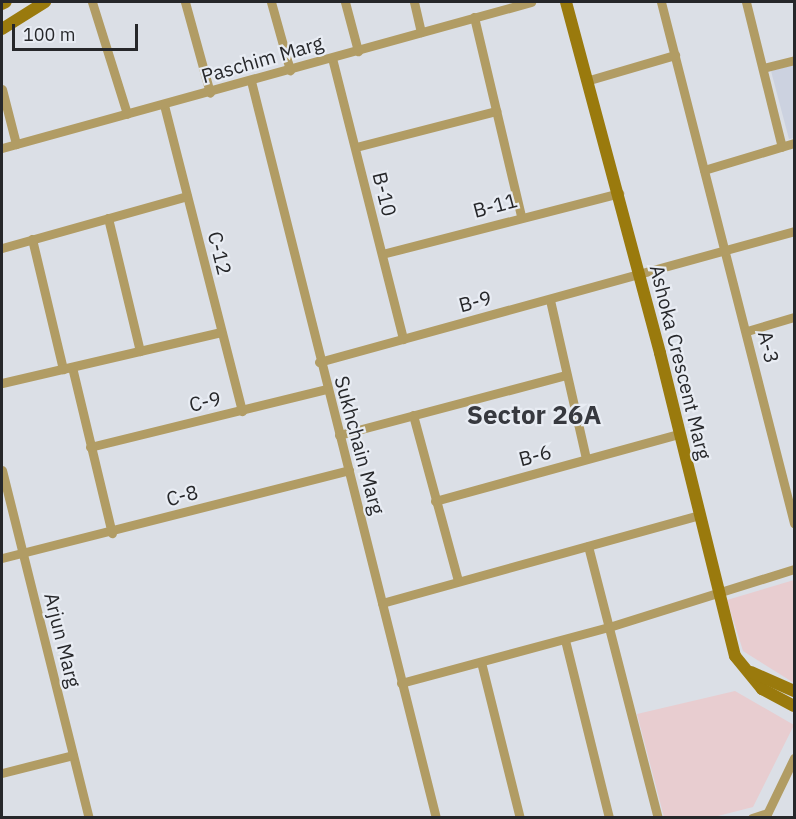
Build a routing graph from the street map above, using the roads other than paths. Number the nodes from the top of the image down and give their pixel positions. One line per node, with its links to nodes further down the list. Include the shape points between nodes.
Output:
1 (6, 2): 13 (street)
2 (45, 2): 16 (street)
3 (92, 2): 30 (street)
4 (185, 2): 27 (street)
5 (271, 2): 23 (street)
6 (345, 2): 18 (street)
7 (414, 2): 17 (street)
8 (484, 2): 14 (street)
9 (531, 2): 14 (street, Paschim Marg)
10 (566, 2): 25 (street, Ashoka Crescent Marg)
11 (661, 2): 19 (street, A-3)
12 (746, 2): 22 (street)
13 (2, 4)
14 (487, 13): 15 (street, Paschim Marg)
15 (474, 17): 17 (street, Paschim Marg); 29 (street)
16 (2, 28)
17 (422, 32): 18 (street, Paschim Marg)
18 (358, 51): 20 (street, Paschim Marg)
19 (675, 55): 25 (street); 36 (street, A-3)
20 (332, 58): 23 (street, Paschim Marg); 33 (street, B-10)
21 (795, 60): 22 (street)
22 (763, 68): 34 (street)
23 (290, 70): 24 (street, Paschim Marg)
24 (250, 81): 27 (street, Paschim Marg); 53 (street, Sukhchain Marg)
25 (586, 81): 37 (street, Ashoka Crescent Marg)
26 (2, 89): 32 (street)
27 (210, 93): 28 (street, Paschim Marg)
28 (164, 105): 30 (street, Paschim Marg); 38 (street, C-12)
29 (496, 111): 33 (street); 39 (street)
30 (127, 114): 32 (street, Paschim Marg)
31 (795, 143): 34 (street)
32 (16, 144): 35 (street, Paschim Marg)
33 (356, 147): 45 (street, B-10)
34 (782, 147): 36 (street)
35 (2, 148)
36 (704, 170): 44 (street, A-3)
37 (619, 193): 39 (street, B-11); 46 (street, Ashoka Crescent Marg)
38 (186, 196): 40 (street); 50 (street, C-12)
39 (521, 216): 45 (street, B-11)
40 (108, 218): 42 (street); 52 (street)
41 (795, 231): 44 (street, B-9)
42 (32, 239): 43 (street); 54 (street)
43 (2, 248)
44 (726, 249): 46 (street, B-9); 49 (street, A-3)
45 (382, 254): 51 (street, B-10)
46 (640, 275): 47 (street, B-9); 60 (street, Ashoka Crescent Marg)
47 (550, 300): 51 (street, B-9); 55 (street)
48 (795, 317): 49 (street)
49 (747, 331): 68 (street, A-3)
50 (221, 332): 52 (street); 58 (street, C-12)
51 (404, 339): 53 (street, B-9)
52 (140, 351): 54 (street)
53 (319, 362): 57 (street, Sukhchain Marg)
54 (68, 368): 56 (street); 62 (street)
55 (566, 375): 59 (street); 63 (street)
56 (2, 383)
57 (327, 389): 58 (street, C-9); 61 (street, Sukhchain Marg)
58 (242, 411): 62 (street, C-9)
59 (413, 415): 61 (street); 66 (street)
60 (679, 434): 63 (street, B-6); 67 (street, Ashoka Crescent Marg)
61 (339, 435): 65 (street, Sukhchain Marg)
62 (90, 447): 69 (street)
63 (586, 459): 66 (street, B-6)
64 (2, 470): 71 (street, Arjun Marg)
65 (349, 470): 69 (street, C-8); 76 (street, Sukhchain Marg)
66 (435, 501): 74 (street)
67 (699, 515): 70 (street); 75 (street, Ashoka Crescent Marg)
68 (795, 523)
69 (112, 533): 71 (street, C-8)
70 (588, 546): 74 (street); 77 (street)
71 (23, 553): 72 (street, C-8); 84 (street, Arjun Marg)
72 (2, 558)
73 (795, 569): 75 (street)
74 (458, 581): 76 (street)
75 (718, 593): 77 (street); 80 (street, Ashoka Crescent Marg, via 735,656)
76 (382, 603): 81 (street, Sukhchain Marg)
77 (609, 627): 78 (street); 92 (street)
78 (565, 639): 79 (street); 91 (street)
79 (481, 662): 81 (street); 90 (street)
80 (751, 672): 82 (street); 83 (street, Ashoka Crescent Marg, via 762,689)
81 (401, 683): 89 (street, Sukhchain Marg)
82 (795, 691)
83 (795, 706)
84 (73, 755): 86 (street); 88 (street, Arjun Marg)
85 (795, 758): 87 (street)
86 (2, 773)
87 (766, 815): 93 (street)
88 (89, 818)
89 (436, 818)
90 (520, 818)
91 (609, 818)
92 (658, 818)
93 (752, 818)

